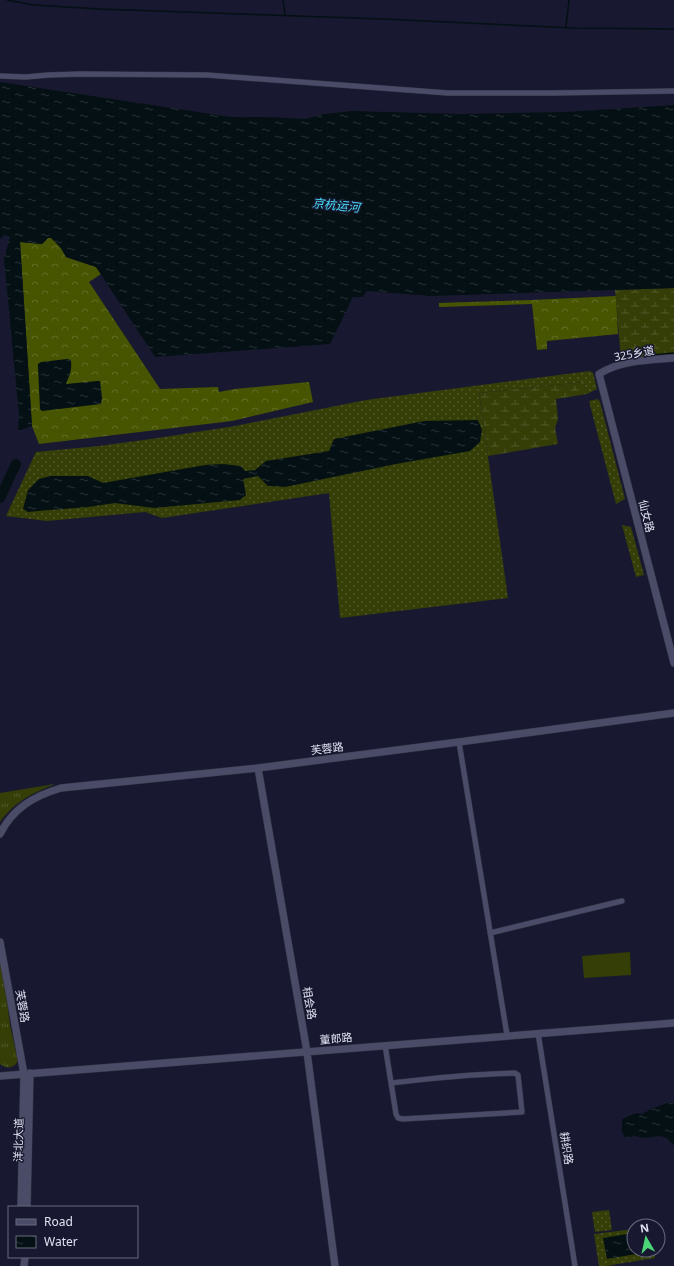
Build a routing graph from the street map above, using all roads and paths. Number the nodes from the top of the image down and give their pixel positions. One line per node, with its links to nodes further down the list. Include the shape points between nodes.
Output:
1 (0, 76): 2 (street, via 207,75 448,93)
2 (674, 92)
3 (674, 358): 4 (street, 325乡道, via 625,364 609,368)
4 (599, 374): 5 (street, 仙女路)
5 (674, 663)
6 (674, 713): 7 (street, 芙蓉路)
7 (459, 742): 8 (street, 芙蓉路); 11 (street)
8 (258, 768): 9 (street, 芙蓉路, via 61,788 36,797 20,808 5,824); 17 (street, 相会路)
9 (0, 834)
10 (622, 901): 11 (street)
11 (490, 933): 15 (street)
12 (0, 942): 18 (street, 芙蓉路)
13 (674, 1023): 14 (street, 董郎路)
14 (538, 1033): 15 (street, 董郎路); 24 (street, 耕织路)
15 (507, 1035): 16 (street, 董郎路)
16 (385, 1045): 17 (street, 董郎路); 20 (street)
17 (307, 1052): 18 (street, 董郎路); 23 (street, 相会路)
18 (27, 1074): 19 (street, 董郎路); 21 (street, 洋北大道); 22 (street, 洋北大道)
19 (0, 1076)
20 (391, 1083): 20 (street, via 396,1116 400,1119 522,1112 518,1075 515,1073 472,1074)
21 (21, 1206)
22 (27, 1206)
23 (335, 1266)
24 (575, 1266)

